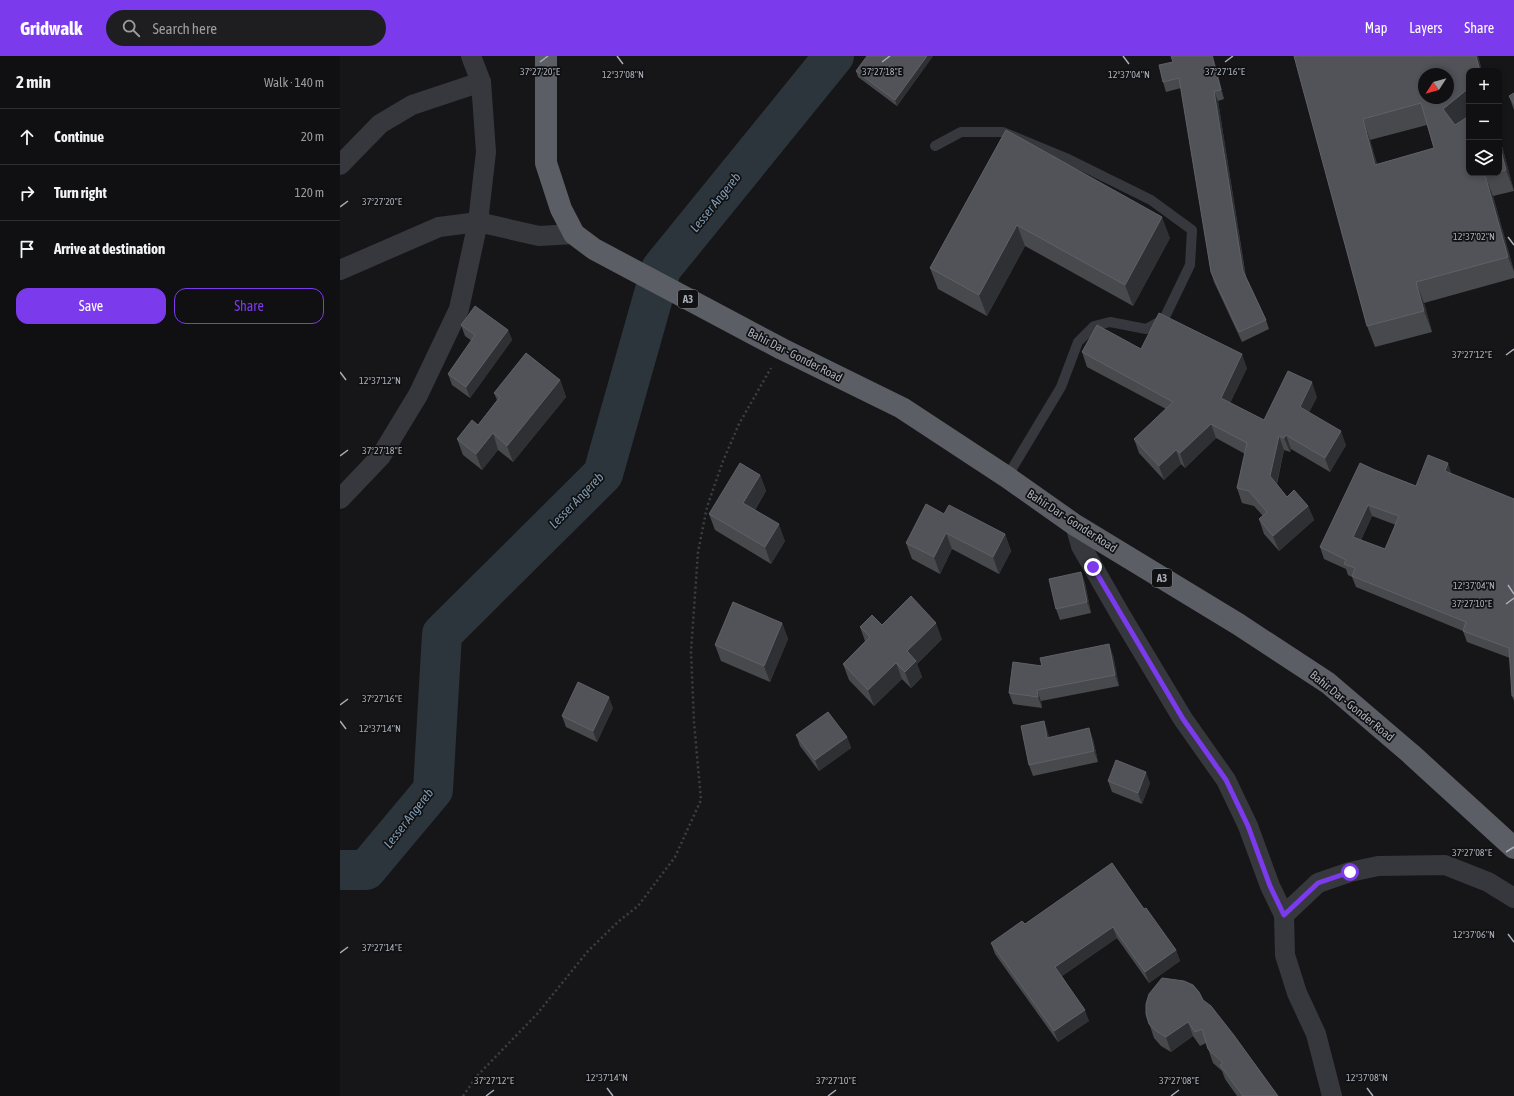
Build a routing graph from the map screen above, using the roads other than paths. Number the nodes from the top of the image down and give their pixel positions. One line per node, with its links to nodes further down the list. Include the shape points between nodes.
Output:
1 (471, 56): 3 (street)
2 (546, 56): 7 (highway, A3, via 546,163 561,209)
3 (481, 82): 5 (street, via 412,105 380,124); 6 (street, via 486,152)
4 (935, 146): 9 (lane, via 962,132 1003,132 1066,158 1151,200 1192,230 1190,265 1164,320 1146,329 1110,322 1094,326 1078,342 1061,387)
5 (340, 164)
6 (478, 222): 7 (street, via 539,236); 8 (street, via 439,227); 10 (street, via 459,309 418,395 381,456)
7 (574, 234): 9 (highway, Bahir Dar - Gonder Road / A3, via 594,249 782,349 902,408)
8 (340, 270)
9 (1007, 477): 11 (highway, Bahir Dar - Gonder Road / A3)
10 (340, 499)
11 (1075, 525): 12 (highway, Bahir Dar - Gonder Road / A3, via 1238,624 1328,684 1412,754); 14 (street, via 1081,546 1124,620 1183,719 1226,780 1248,826 1267,879)
12 (1514, 848)
13 (1514, 898): 14 (street, via 1488,882 1445,865 1378,866 1318,883)
14 (1284, 915): 15 (street, via 1285,954 1297,993 1316,1034)
15 (1332, 1096)

